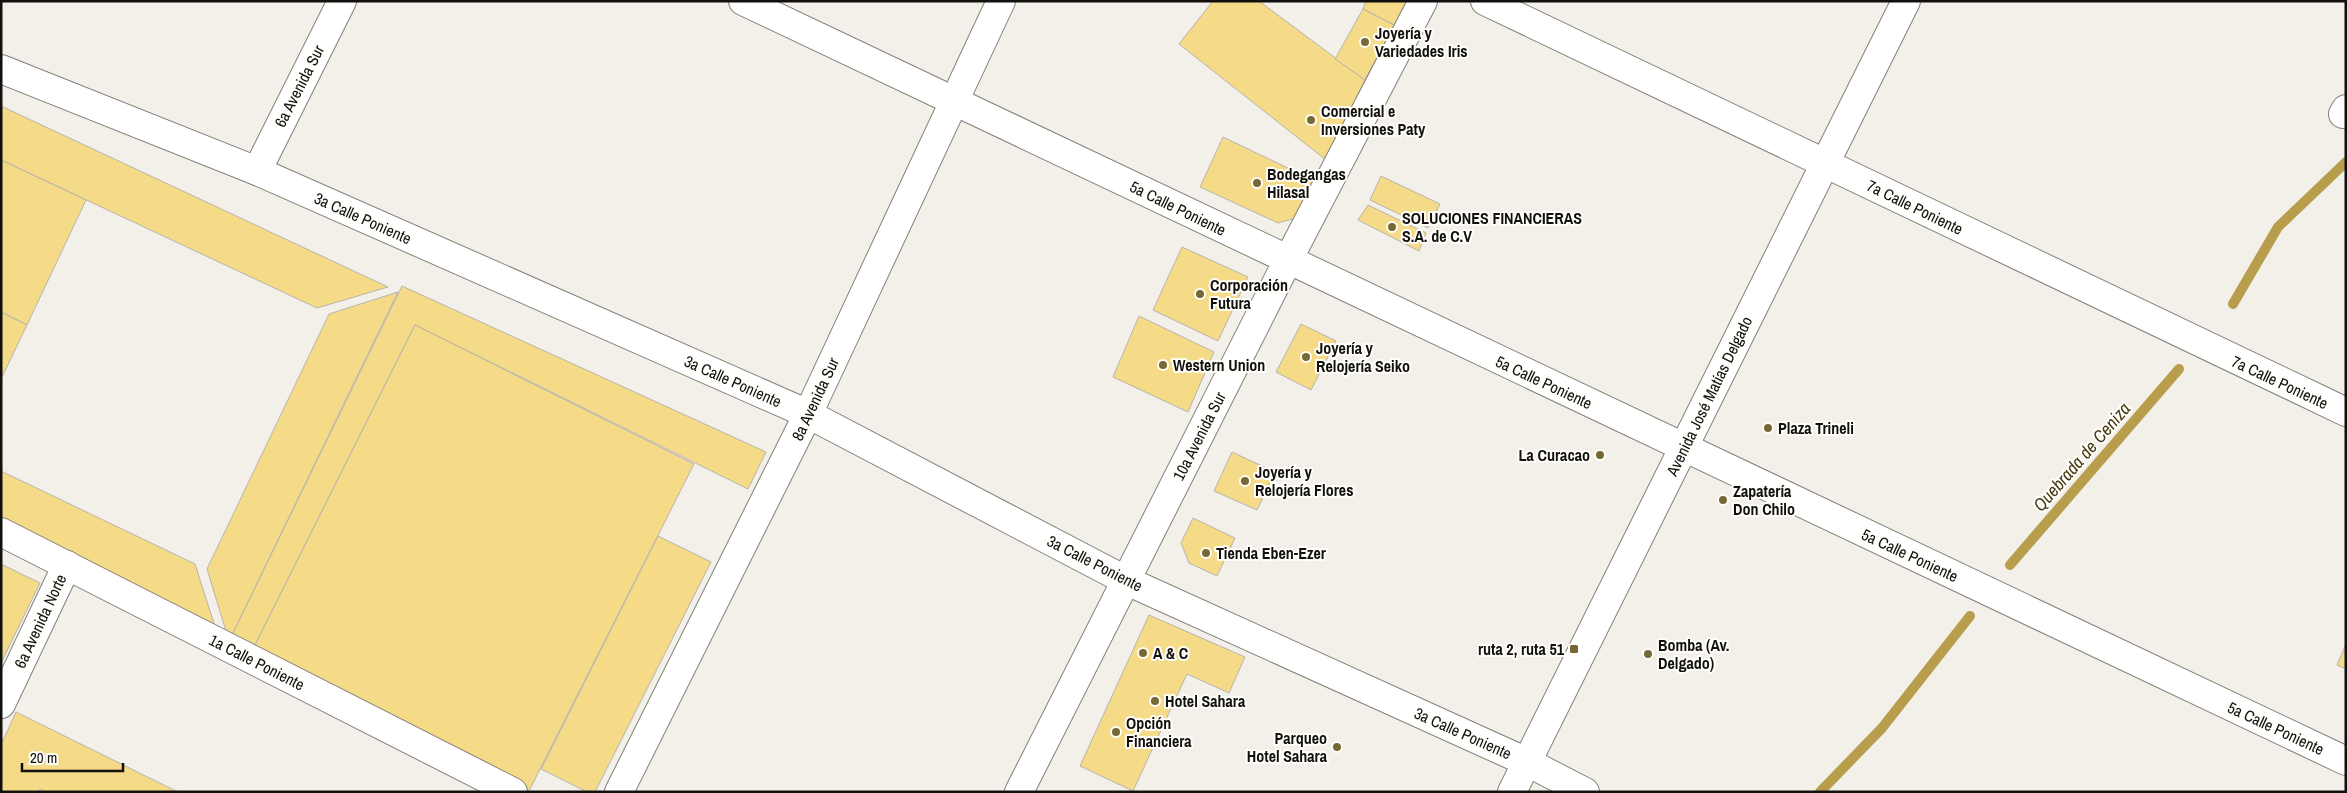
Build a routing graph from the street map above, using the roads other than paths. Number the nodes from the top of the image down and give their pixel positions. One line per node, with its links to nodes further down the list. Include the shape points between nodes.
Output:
1 (342, 1): 10 (street, 6a Avenida Sur)
2 (743, 1): 8 (street, 5a Calle Poniente)
3 (1001, 1): 8 (street, 8a Avenida Sur)
4 (1424, 1): 11 (street, 10a Avenida Sur)
5 (1485, 1): 9 (street, 7a Calle Poniente)
6 (1906, 1): 9 (street, Avenida José Matías Delgado)
7 (1, 69): 10 (street, 3a Calle Poniente)
8 (954, 100): 11 (street, 5a Calle Poniente); 13 (street, 8a Avenida Sur)
9 (1825, 164): 12 (street, 7a Calle Poniente); 14 (street, Avenida José Matías Delgado)
10 (257, 171): 13 (street, 3a Calle Poniente)
11 (1288, 260): 14 (street, 5a Calle Poniente); 17 (street, 10a Avenida Sur)
12 (2346, 412)
13 (808, 414): 17 (street, 3a Calle Poniente); 22 (street, 8a Avenida Sur)
14 (1683, 448): 19 (street, 5a Calle Poniente); 20 (street, Avenida José Matías Delgado)
15 (1, 532): 16 (street, 1a Calle Poniente)
16 (66, 565): 18 (street, 6a Avenida Norte); 21 (street, 1a Calle Poniente)
17 (1127, 581): 20 (street, 3a Calle Poniente); 23 (street, 10a Avenida Sur)
18 (1, 704)
19 (2346, 761)
20 (1527, 762): 24 (street, Avenida José Matías Delgado); 25 (street, 3a Calle Poniente)
21 (514, 792)
22 (619, 792)
23 (1019, 792)
24 (1512, 792)
25 (1585, 792)

